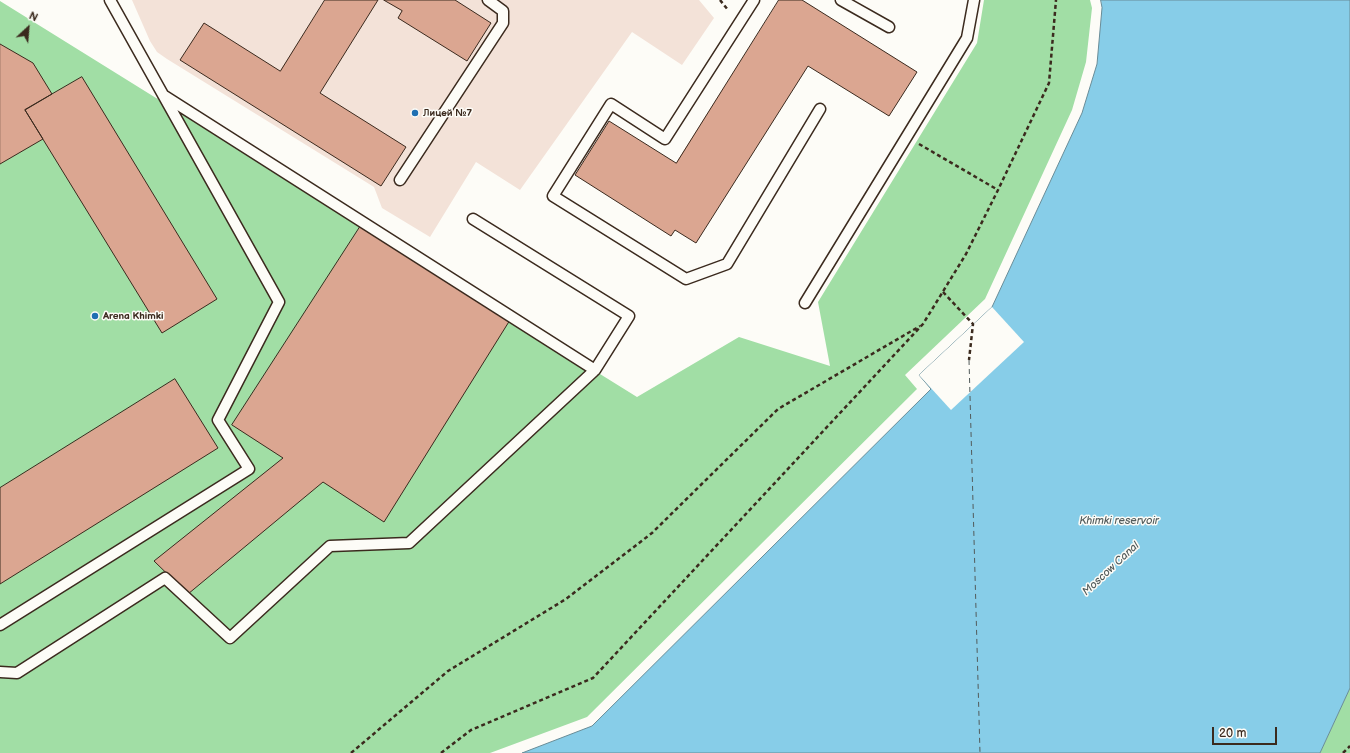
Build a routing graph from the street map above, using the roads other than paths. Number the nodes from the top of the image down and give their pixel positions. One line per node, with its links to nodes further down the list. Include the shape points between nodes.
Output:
1 (110, 0): 7 (lane)
2 (488, 0): 9 (lane, via 503,11 502,22)
3 (754, 0): 8 (lane, via 665,139 611,104 553,196 686,279 727,264)
4 (841, 0): 6 (lane)
5 (974, 0): 11 (lane, via 967,38)
6 (889, 27)
7 (163, 95): 12 (lane); 13 (lane, via 279,302 218,420 249,469)
8 (820, 110)
9 (400, 180)
10 (473, 219): 12 (lane, via 629,316)
11 (805, 302)
12 (595, 370): 14 (lane, via 409,543 330,546 230,638 166,578 17,673)
13 (0, 625)
14 (0, 672)

